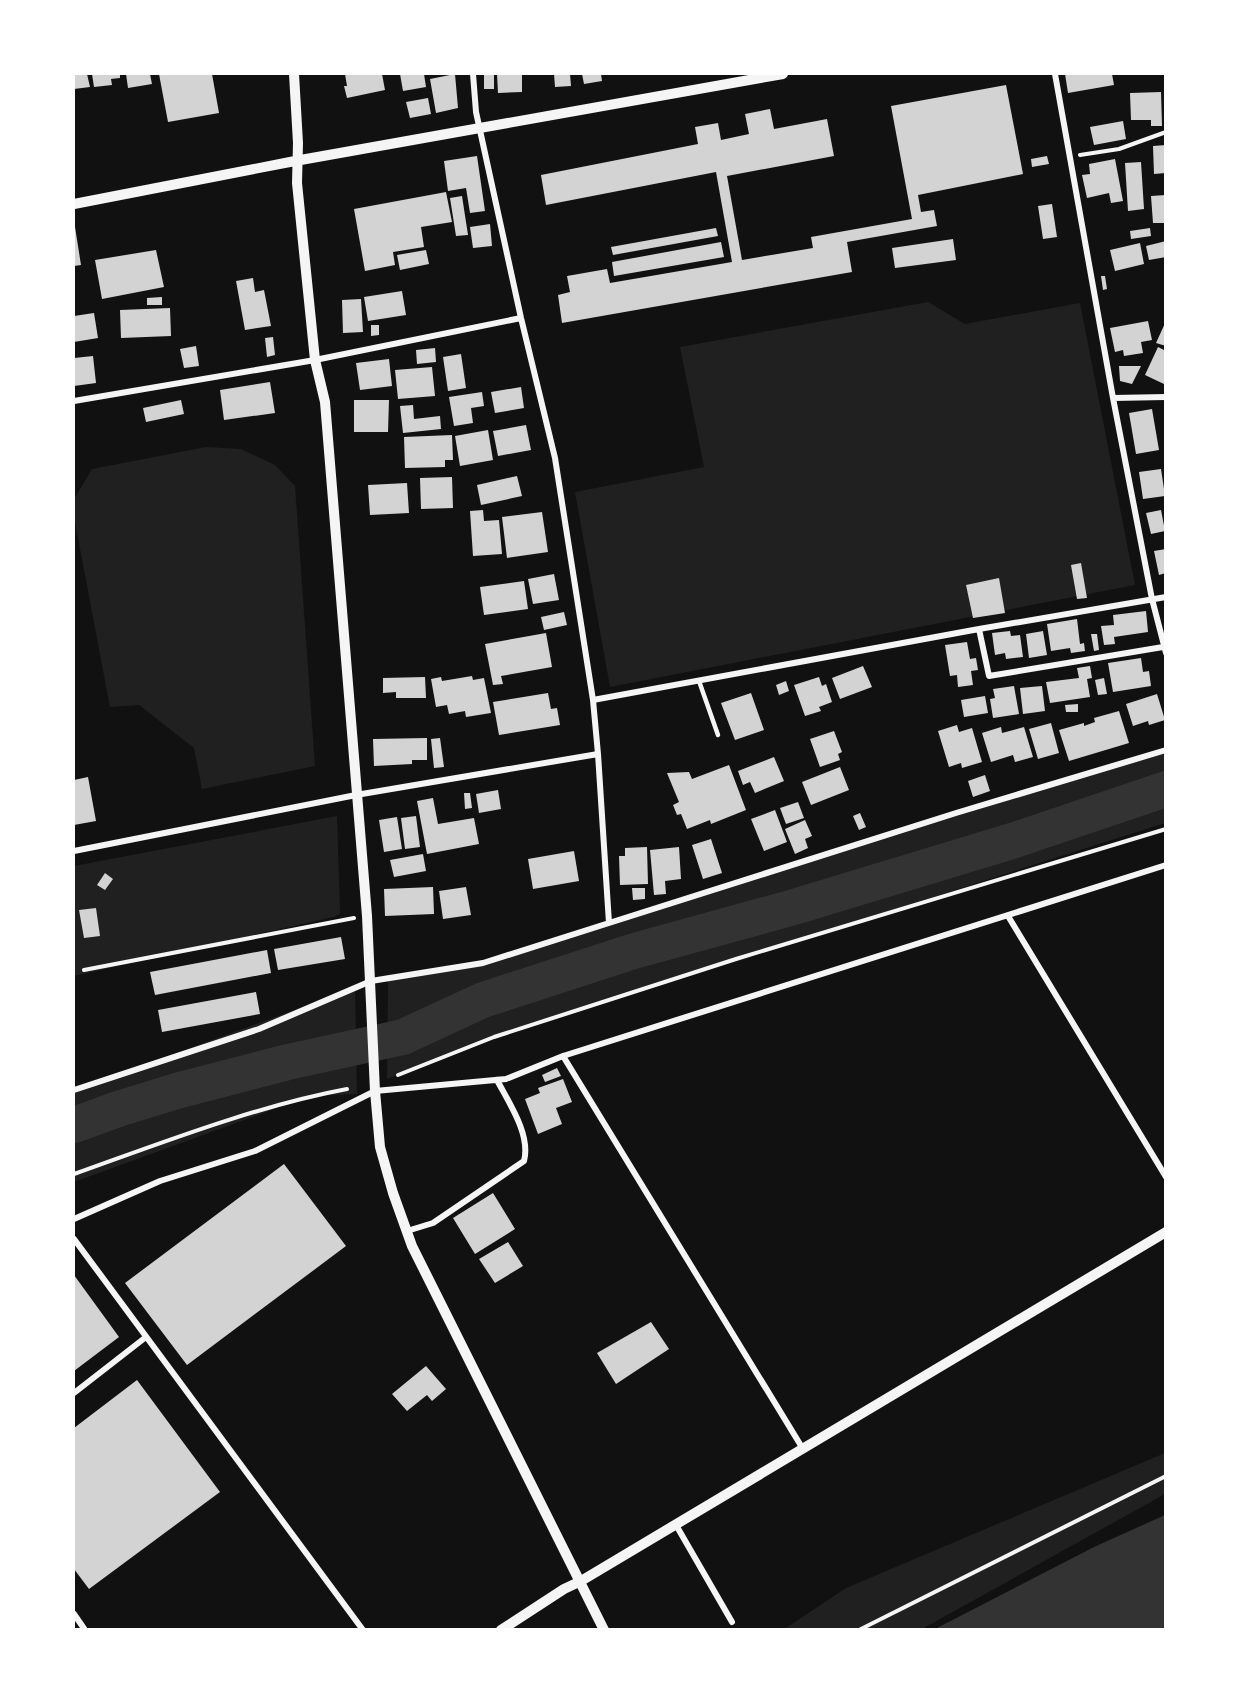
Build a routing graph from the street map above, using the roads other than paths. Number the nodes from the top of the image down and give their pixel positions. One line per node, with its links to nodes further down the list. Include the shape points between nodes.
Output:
1 (294, 74): 6 (street)
2 (472, 74): 5 (street)
3 (783, 74): 5 (street)
4 (1055, 74): 11 (street)
5 (481, 129): 6 (street); 8 (street)
6 (298, 160): 7 (street); 9 (street)
7 (74, 204)
8 (521, 318): 9 (street); 18 (street, via 555,458)
9 (315, 360): 12 (street); 22 (street, via 326,402)
10 (1166, 397): 11 (street)
11 (1113, 398): 14 (street)
12 (74, 401)
13 (1166, 597): 14 (street)
14 (1152, 599): 15 (street); 16 (street)
15 (979, 629): 16 (street, via 989,676); 17 (street)
16 (1164, 650)
17 (699, 681): 18 (street); 19 (lane)
18 (593, 700): 21 (street)
19 (718, 735)
20 (1166, 750): 26 (street)
21 (598, 754): 22 (street); 26 (street)
22 (356, 795): 23 (street); 27 (street)
23 (74, 851)
24 (1166, 865): 25 (street)
25 (1008, 916): 28 (street); 32 (street)
26 (609, 923): 27 (street, via 483,963)
27 (371, 981): 30 (street); 31 (street, via 259,1029)
28 (563, 1056): 29 (street); 39 (street)
29 (497, 1080): 30 (street); 34 (street, via 512,1103 527,1150 524,1161 433,1223)
30 (375, 1088): 33 (street, via 255,1150 160,1181); 34 (street, via 380,1148)
31 (74, 1090)
32 (1166, 1177)
33 (74, 1218)
34 (407, 1231): 41 (street)
35 (1166, 1232): 39 (street)
36 (74, 1239): 37 (street)
37 (146, 1337): 38 (street); 45 (street)
38 (74, 1393)
39 (803, 1449): 40 (street)
40 (676, 1525): 41 (street); 43 (street)
41 (581, 1581): 46 (street); 47 (street)
42 (74, 1614): 44 (street)
43 (732, 1622)
44 (85, 1629)
45 (363, 1629)
46 (501, 1629)
47 (604, 1629)

